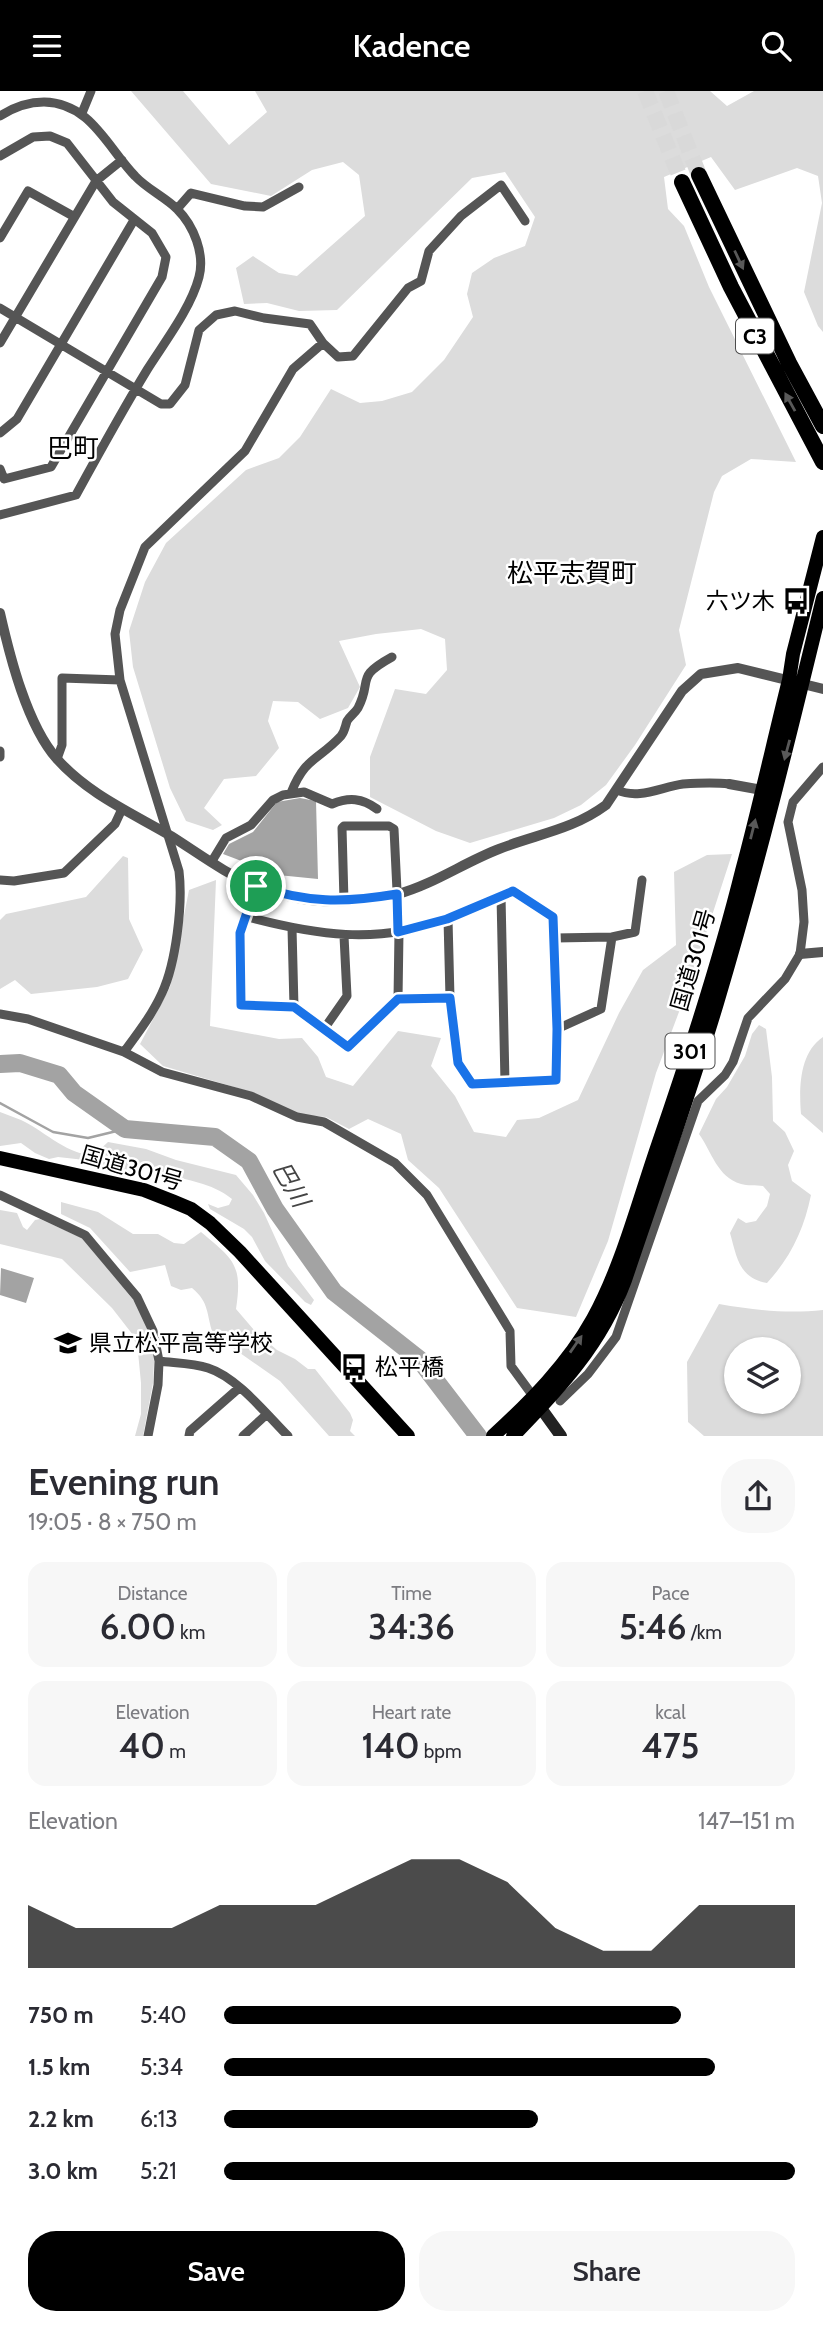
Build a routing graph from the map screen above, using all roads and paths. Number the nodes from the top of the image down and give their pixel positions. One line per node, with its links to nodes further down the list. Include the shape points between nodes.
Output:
1 (27, 91): 3 (street)
2 (91, 91): 4 (street)
3 (30, 102): 4 (street, via 52,102); 5 (street)
4 (82, 113): 7 (street)
5 (0, 116)
6 (0, 156): 9 (street, via 33,137 50,136 67,143)
7 (122, 160): 9 (street); 12 (street, via 136,178)
8 (699, 176): 24 (highway, C3, one-way to 24)
9 (96, 181): 13 (street); 14 (street)
10 (682, 182): 26 (highway, C3, one-way to 10, via 756,337)
11 (299, 187): 12 (street, via 263,207 191,193)
12 (177, 209): 23 (street, via 193,230 200,255 199,276 190,300)
13 (73, 216): 16 (street, via 27,191); 18 (street)
14 (134, 221): 21 (street); 22 (street, via 152,233 166,257 162,277)
15 (525, 221): 20 (street, via 501,185 461,216 429,251 421,281 408,288 354,356 338,357)
16 (0, 238)
17 (0, 308): 18 (street)
18 (15, 317): 19 (street); 21 (street)
19 (0, 343)
20 (323, 343): 23 (street, via 310,324 235,311 216,315 199,330 185,385 170,404 161,404); 34 (street, via 293,369 245,451 145,547 120,610 116,634)
21 (61, 344): 22 (street); 25 (street, via 17,419)
22 (106, 370): 23 (street); 27 (street, via 51,467 4,479)
23 (136, 388): 28 (street, via 76,495)
24 (823, 426)
25 (0, 433)
26 (823, 462)
27 (0, 469)
28 (0, 515)
29 (823, 537): 35 (highway, 国道301号 / 301)
30 (823, 598): 36 (highway, 国道301号 / 301)
31 (0, 613): 32 (street)
32 (4, 647): 40 (street, via 26,703)
33 (392, 657): 45 (street, via 370,671 358,709 345,730 301,771)
34 (120, 680): 40 (street, via 62,678 62,745); 70 (street, via 179,871 182,895 164,990)
35 (789, 680): 36 (street); 43 (street, via 738,668 701,674 682,691); 44 (highway, 国道301号 / 301)
36 (804, 684): 37 (street); 71 (highway, 国道301号 / 301, one-way to 71, via 750,891)
37 (823, 689)
38 (0, 751): 39 (street)
39 (0, 757)
40 (57, 759): 46 (street)
41 (823, 767): 63 (street, via 793,802 788,822 802,890)
42 (729, 784): 43 (street, via 682,785 640,794); 44 (street)
43 (617, 790): 52 (street, via 588,818 511,844)
44 (762, 790): 81 (highway, 国道301号 / 301, one-way to 44, via 593,1319 614,1271 695,1036)
45 (291, 793): 47 (street, via 304,792 331,804 364,800); 48 (street, via 273,800 251,825 226,838)
46 (122, 809): 48 (street); 49 (street, via 115,824 64,873)
47 (377, 809)
48 (209, 860): 51 (street)
49 (0, 880)
50 (642, 880): 60 (street, via 635,932)
51 (256, 886): 54 (street, via 314,900); 55 (street)
52 (397, 894): 54 (street); 54 (street, via 394,829 344,825); 58 (street)
53 (501, 896): 56 (street); 61 (street, via 513,891 553,917); 72 (street)
54 (344, 901)
55 (244, 916): 57 (street); 66 (street, via 241,1005)
56 (447, 919): 58 (street); 64 (street)
57 (292, 928): 59 (street); 66 (street)
58 (398, 932): 59 (street); 65 (street)
59 (344, 936): 68 (street, via 346,996)
60 (612, 937): 61 (street); 69 (street, via 601,1009)
61 (555, 938): 69 (street)
62 (823, 952): 63 (street)
63 (800, 954): 73 (street, via 785,979 748,1018 733,1062)
64 (450, 998): 65 (street); 72 (street, via 458,1063 472,1084)
65 (398, 999): 68 (street, via 348,1047)
66 (294, 1007): 68 (street)
67 (0, 1014): 70 (street)
68 (324, 1029)
69 (557, 1029): 72 (street, via 556,1080)
70 (124, 1052): 81 (street, via 162,1072 324,1122 395,1163 427,1195 510,1331 511,1366)
71 (691, 1082): 73 (street); 76 (highway, 国道301号 / 301)
72 (505, 1083)
73 (708, 1090): 76 (street, via 693,1111)
74 (0, 1157): 87 (highway, 国道301号, via 144,1190 191,1209 240,1252)
75 (0, 1195): 77 (street, via 76,1229 94,1244 137,1297 153,1331)
76 (619, 1313): 78 (highway, 国道301号 / 301, via 596,1342)
77 (159, 1361): 79 (street, via 206,1367); 83 (street)
78 (582, 1370): 80 (street); 81 (highway, 国道301号 / 301)
79 (239, 1388): 82 (street); 84 (street)
80 (560, 1401)
81 (532, 1407): 88 (highway, 国道301号 / 301); 89 (highway, 国道301号 / 301); 90 (main road)
82 (267, 1415): 85 (street); 86 (street)
83 (148, 1436)
84 (189, 1436)
85 (243, 1436)
86 (288, 1436)
87 (408, 1436)
88 (493, 1436)
89 (513, 1436)
90 (561, 1436)

